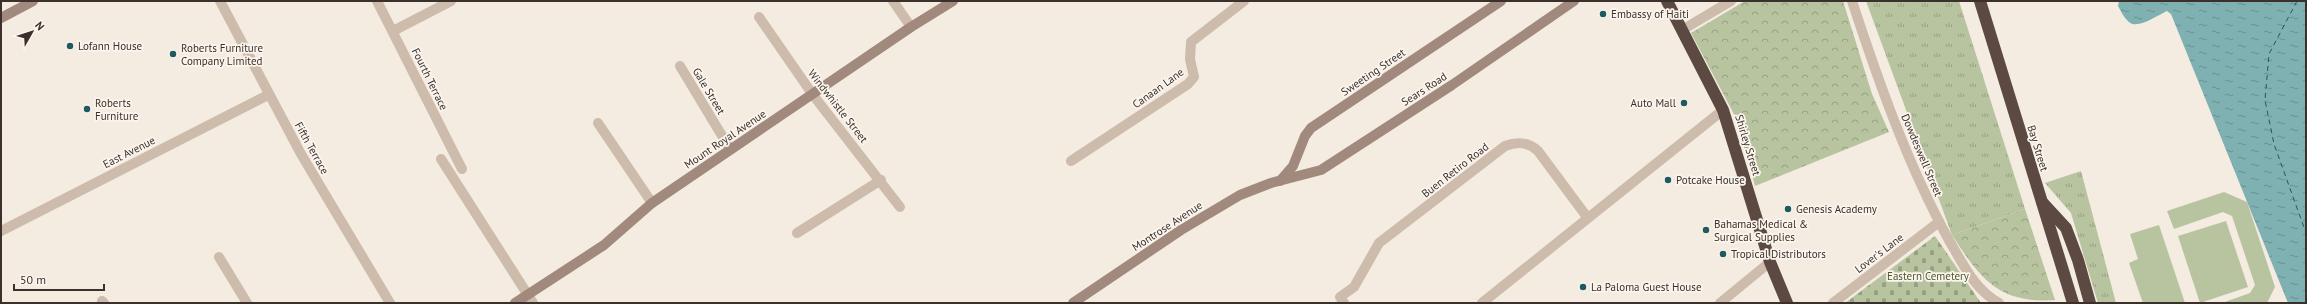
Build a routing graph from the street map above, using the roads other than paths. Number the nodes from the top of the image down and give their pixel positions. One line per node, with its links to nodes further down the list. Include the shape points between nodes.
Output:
1 (33, 1): 15 (street)
2 (220, 1): 20 (street, Fifth Terrace)
3 (377, 1): 18 (street, Fourth Terrace)
4 (451, 1): 18 (street)
5 (893, 1): 16 (street)
6 (953, 1): 16 (street, Mount Royal Avenue)
7 (1244, 1): 26 (street, Canaan Lane, via 1191,42 1190,59 1194,77 1188,84)
8 (1501, 1): 29 (street, Sweeting Street, via 1311,128 1293,166)
9 (1574, 1): 29 (street, Sears Road, via 1452,85 1321,170)
10 (1667, 1): 17 (highway, Shirley Street)
11 (1731, 1): 17 (street)
12 (1852, 1): 34 (street, Dowdeswell Street, via 1883,95)
13 (1980, 1): 30 (highway, Bay Street)
14 (759, 17): 21 (street, Windwhistle Street)
15 (1, 18)
16 (911, 27): 21 (street, Mount Royal Avenue)
17 (1682, 30): 22 (highway, Shirley Street)
18 (393, 31): 27 (street, Fourth Terrace)
19 (680, 66): 24 (street, Gale Street)
20 (268, 95): 35 (street, East Avenue); 42 (street, Fifth Terrace)
21 (813, 95): 24 (street, Mount Royal Avenue); 28 (street, Windwhistle Street)
22 (1723, 110): 33 (street); 38 (highway, Shirley Street)
23 (598, 123): 31 (street)
24 (730, 149): 31 (street, Mount Royal Avenue)
25 (441, 159): 39 (street)
26 (1071, 161)
27 (462, 169)
28 (880, 180): 32 (street, Windwhistle Street); 36 (street)
29 (1280, 182): 44 (street, Montrose Avenue, via 1240,195 1212,210)
30 (2040, 199): 51 (highway, Bay Street); 52 (highway, via 2066,228)
31 (652, 203): 39 (street, Mount Royal Avenue, via 604,244)
32 (900, 208)
33 (1588, 217): 40 (street, Buen Retiro Road, via 1538,151 1532,146 1515,142 1505,146 1379,243 1354,287); 46 (street)
34 (1939, 222): 49 (street, Lover's Lane); 50 (street, Dowdeswell Street, via 1968,274 1986,294)
35 (1, 231)
36 (797, 233)
37 (219, 257): 41 (street)
38 (1770, 262): 47 (street); 48 (highway, Shirley Street)
39 (530, 299): 43 (street, Mount Royal Avenue)
40 (1342, 300): 45 (street, Buen Retiro Road)
41 (247, 303)
42 (390, 303)
43 (515, 303)
44 (1073, 303)
45 (1331, 303)
46 (1482, 303)
47 (1720, 303)
48 (1787, 303)
49 (1833, 303)
50 (1999, 303)
51 (2073, 303)
52 (2090, 303)

